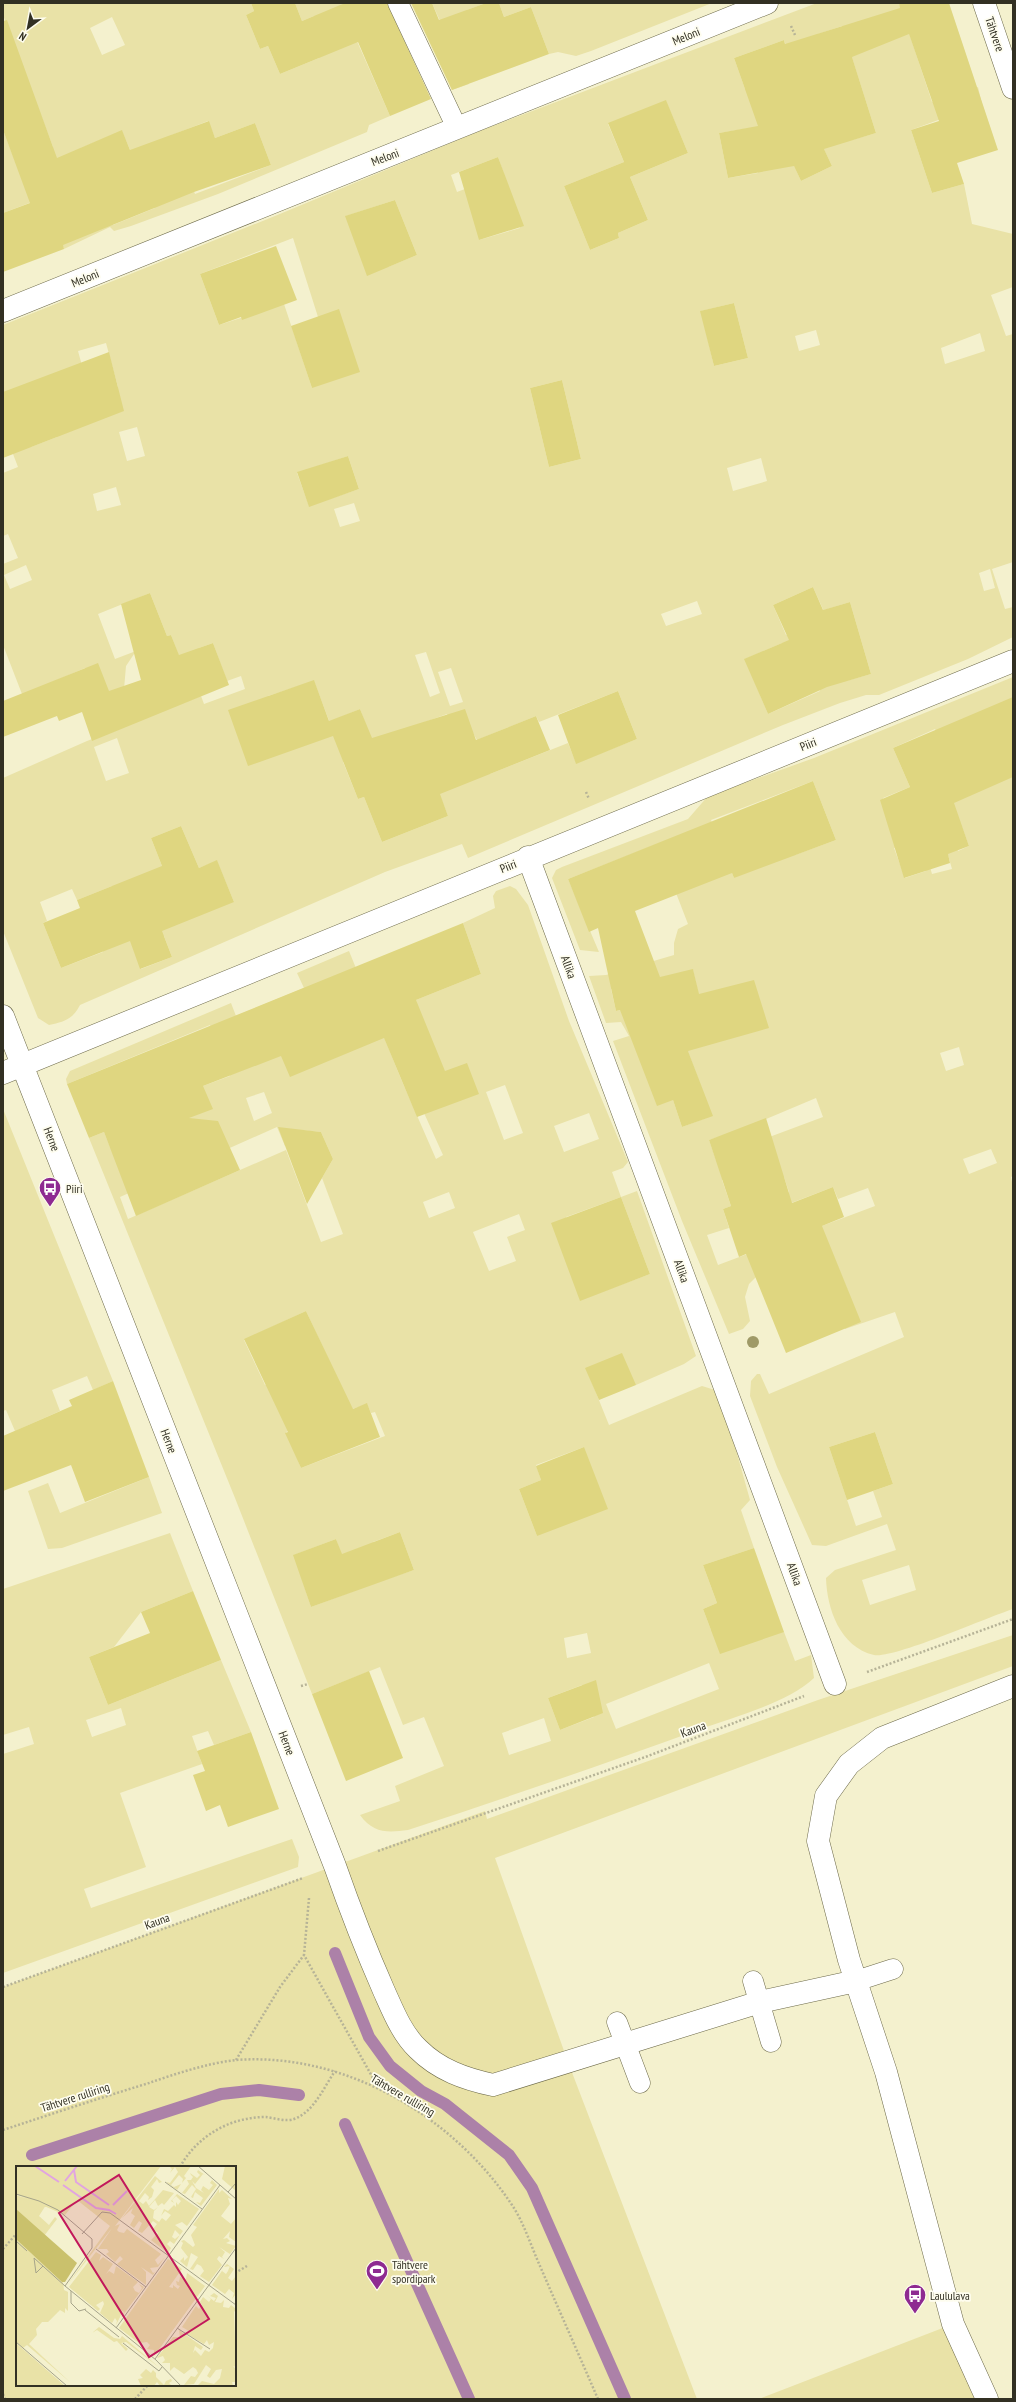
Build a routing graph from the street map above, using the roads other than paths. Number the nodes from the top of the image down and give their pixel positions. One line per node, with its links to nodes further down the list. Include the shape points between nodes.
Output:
1 (398, 3): 5 (lane)
2 (767, 3): 5 (street, Meloni)
3 (984, 3): 4 (street, Tähtvere)
4 (1013, 88)
5 (457, 128): 6 (street, Meloni)
6 (3, 310)
7 (1013, 661): 8 (street, Piiri)
8 (528, 858): 10 (street, Piiri); 11 (street, Allika)
9 (3, 1016): 10 (street, Herne)
10 (13, 1069): 19 (street, Herne, via 335,1866 363,1945 398,2023 417,2048 443,2069 493,2085)
11 (835, 1684)
12 (1013, 1686): 15 (street, via 882,1738 849,1764 826,1796 818,1841)
13 (893, 1969): 15 (lane)
14 (753, 1981): 16 (lane)
15 (856, 1981): 16 (street, Herne); 21 (street, via 886,2072 953,2324)
16 (760, 2002): 18 (lane); 19 (street, Herne)
17 (617, 2022): 19 (lane)
18 (771, 2042)
19 (625, 2043): 20 (lane)
20 (640, 2083)
21 (987, 2399)

